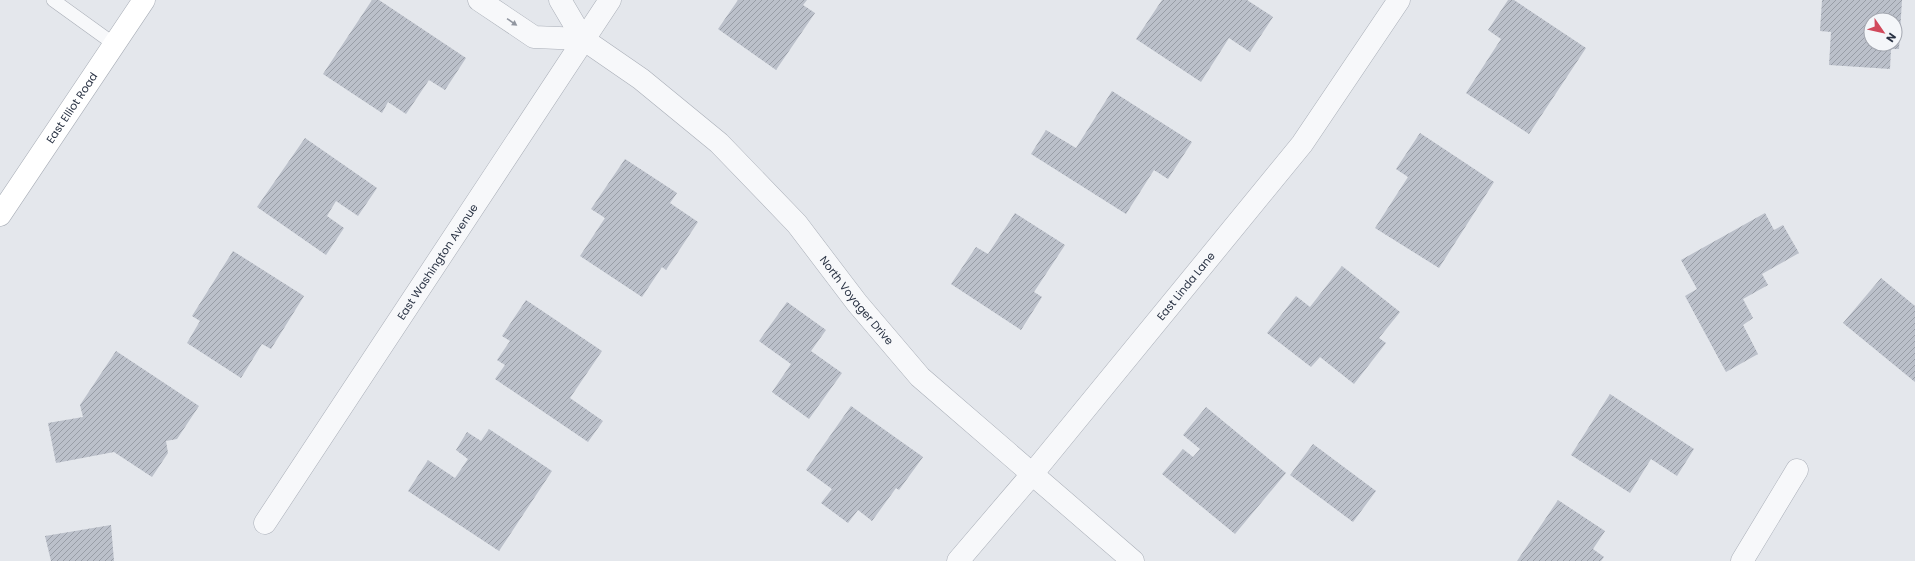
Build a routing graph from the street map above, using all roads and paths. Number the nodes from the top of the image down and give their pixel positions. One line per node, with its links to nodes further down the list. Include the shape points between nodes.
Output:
1 (53, 0): 8 (lane)
2 (144, 0): 8 (main road, East Elliot Road)
3 (479, 0): 7 (street, one-way to 7, via 534,37)
4 (560, 0): 7 (street, North Voyager Drive)
5 (610, 0): 7 (street, East Washington Avenue)
6 (1399, 0): 11 (street, East Linda Lane, via 1302,144)
7 (583, 39): 11 (street, North Voyager Drive, via 641,79 719,143 797,224 857,303 920,377); 12 (street, East Washington Avenue)
8 (114, 44): 9 (main road, East Elliot Road)
9 (0, 215)
10 (1797, 470): 15 (street)
11 (1033, 473): 13 (street, East Linda Lane); 14 (street, North Voyager Drive)
12 (265, 523)
13 (958, 561)
14 (1133, 561)
15 (1742, 561)

